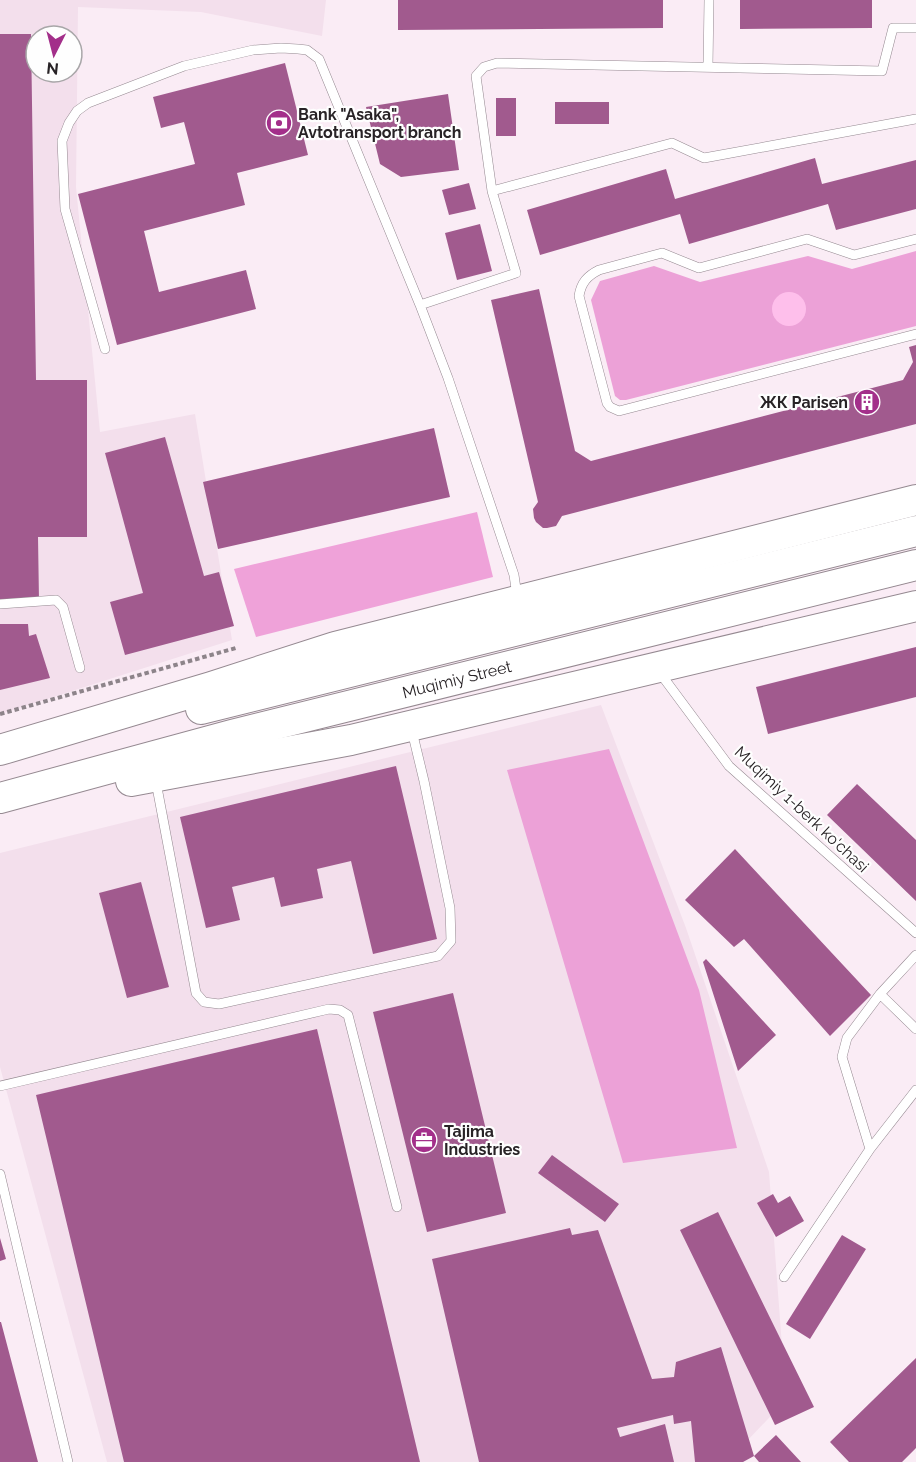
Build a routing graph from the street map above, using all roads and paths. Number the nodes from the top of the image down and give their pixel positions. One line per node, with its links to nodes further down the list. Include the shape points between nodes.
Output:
1 (709, 0): 3 (lane)
2 (916, 28): 3 (lane, via 893,28 882,71)
3 (708, 67): 5 (lane, via 497,63 484,67 476,76)
4 (916, 119): 5 (lane, via 704,158 672,143)
5 (492, 191): 7 (lane, via 516,273)
6 (916, 239): 8 (lane, via 854,255 807,239 699,268 662,253 599,270 584,281 579,297 607,403 619,411)
7 (420, 305): 9 (lane, via 319,59 307,50 254,50 184,66 88,103 69,123 62,141 65,209); 13 (lane, via 514,575)
8 (916, 334)
9 (105, 349)
10 (916, 500): 13 (main road)
11 (916, 531): 20 (main road, Muqimiy Street)
12 (916, 565): 22 (main road, Muqimiy Street, via 232,735)
13 (518, 601): 19 (main road, via 335,647)
14 (0, 604): 16 (lane, via 56,600 63,607)
15 (916, 606): 17 (main road)
16 (80, 668)
17 (656, 668): 18 (main road); 24 (lane, Muqimiy 1-berk ko'chasi, via 729,766)
18 (411, 726): 21 (main road); 21 (lane, via 450,908 452,941 438,956 219,1004 204,1002 196,993)
19 (0, 750)
20 (0, 757)
21 (155, 776): 23 (main road)
22 (0, 798)
23 (0, 805)
24 (916, 933)
25 (916, 955): 26 (lane)
26 (880, 994): 27 (lane); 30 (lane, via 847,1038 842,1057)
27 (916, 1029)
28 (0, 1086): 32 (lane, via 329,1009 340,1010 348,1015)
29 (916, 1090): 30 (lane)
30 (870, 1149): 33 (lane)
31 (0, 1174): 34 (lane)
32 (397, 1207)
33 (784, 1277)
34 (68, 1462)

